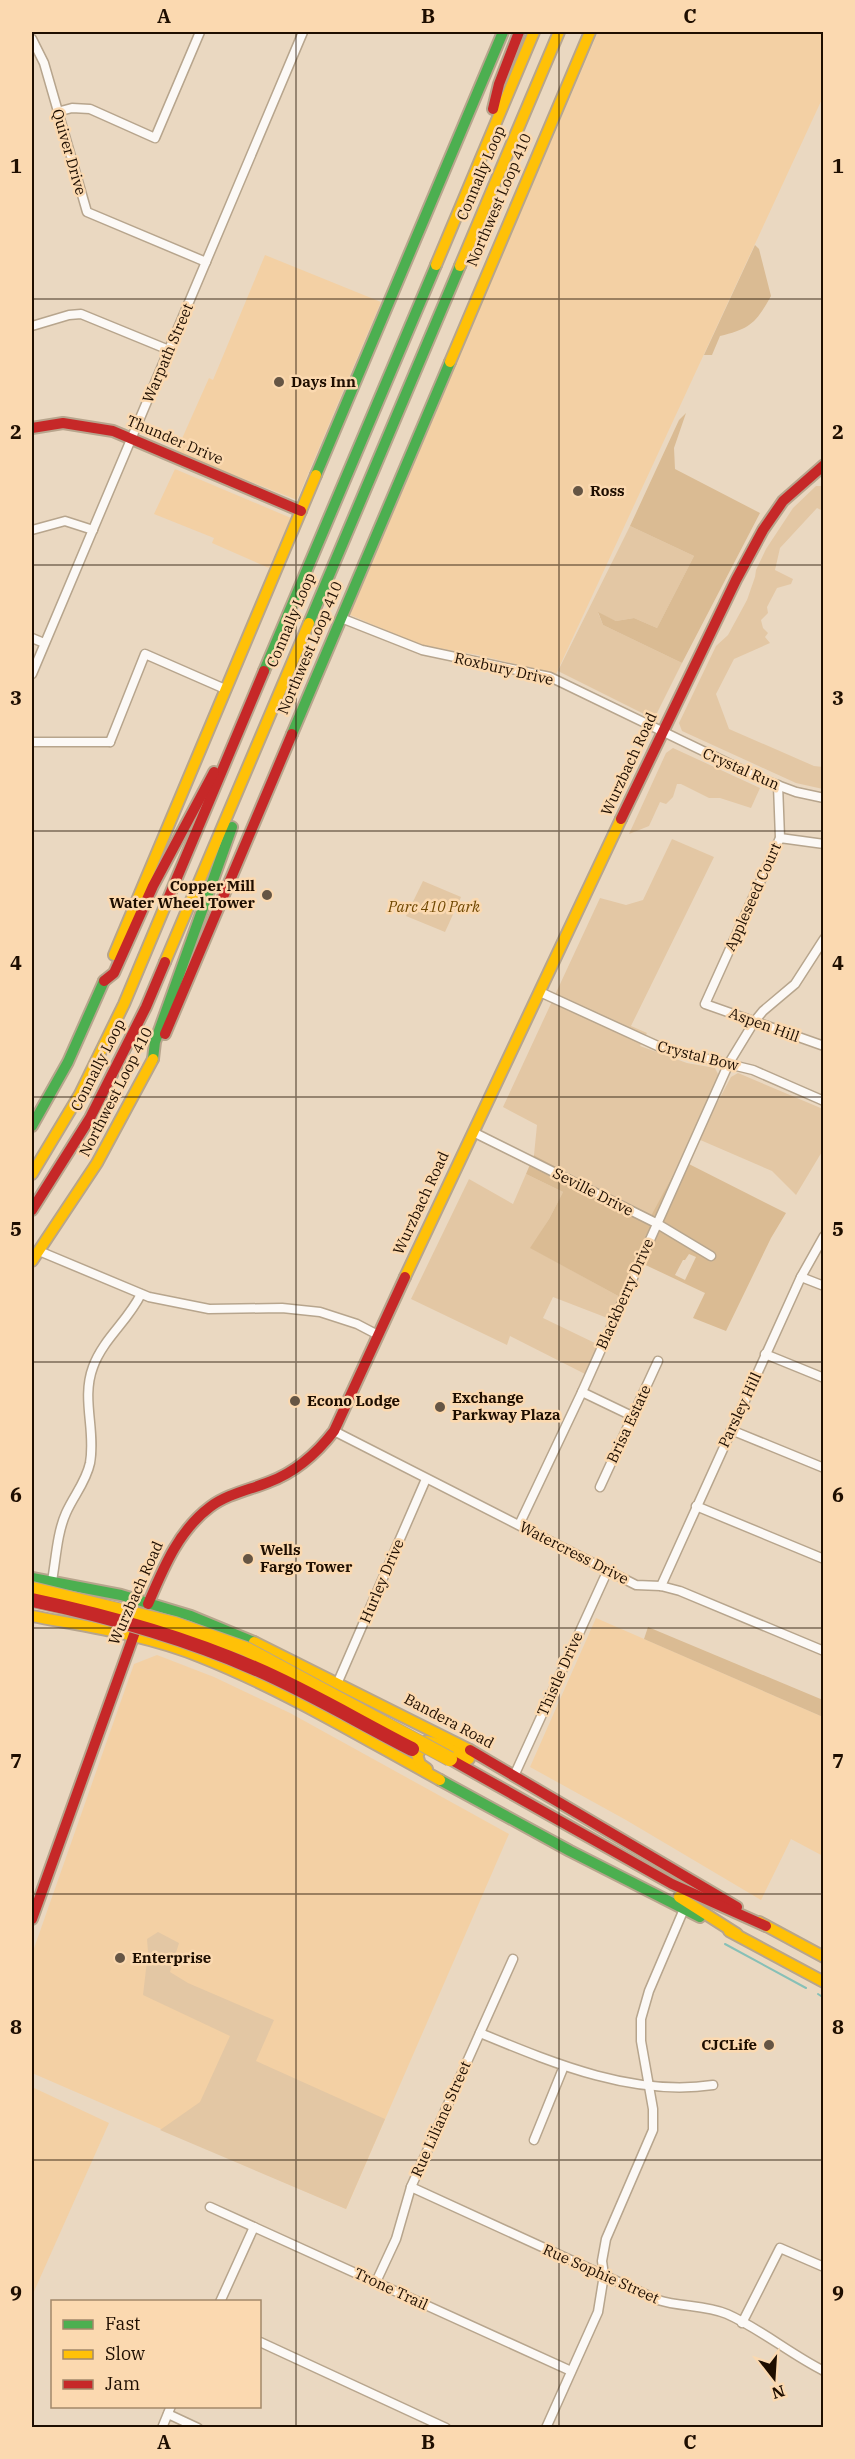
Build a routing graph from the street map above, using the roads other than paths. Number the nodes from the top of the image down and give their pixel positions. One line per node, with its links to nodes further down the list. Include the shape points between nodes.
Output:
1 (200, 32): 9 (street, via 156,138 90,109)
2 (303, 32): 11 (street, Warpath Street)
3 (503, 32): 17 (main road)
4 (519, 32): 10 (main road, via 499,84)
5 (534, 32): 10 (main road, Connally Loop)
6 (559, 32): 30 (main road, Connally Loop)
7 (590, 32): 20 (main road, Northwest Loop 410)
8 (32, 39): 9 (street, Quiver Drive, via 44,63)
9 (57, 112): 11 (street, Quiver Drive, via 87,212)
10 (480, 159): 25 (main road, Connally Loop)
11 (206, 262): 13 (street, Warpath Street)
12 (32, 326): 13 (street, via 81,315)
13 (169, 350): 15 (street, Warpath Street)
14 (32, 428): 15 (main road, Thunder Drive, via 79,424 113,431)
15 (131, 440): 17 (main road, Thunder Drive); 19 (street, Warpath Street)
16 (824, 465): 26 (main road, Wurzbach Road, via 783,501 763,530)
17 (301, 511): 24 (main road)
18 (32, 530): 19 (street, via 65,521)
19 (93, 530): 22 (street, Warpath Street)
20 (341, 618): 26 (street, Roxbury Drive, via 422,650 550,677); 39 (main road, Northwest Loop 410)
21 (32, 638): 22 (street)
22 (44, 644): 23 (street, Warpath Street)
23 (32, 674)
24 (225, 689): 27 (street, via 145,654 113,745); 34 (main road)
25 (241, 729): 34 (main road, via 207,782 162,868 114,973); 44 (main road, Connally Loop, via 114,1027 74,1105)
26 (662, 732): 28 (street, Crystal Run); 35 (main road, Wurzbach Road)
27 (32, 742)
28 (778, 785): 29 (street, Crystal Run); 31 (street, Appleseed Court)
29 (824, 798)
30 (233, 800): 39 (main road, via 232,828 155,1042); 45 (main road, Connally Loop, via 125,1052)
31 (780, 838): 32 (street); 36 (street, Appleseed Court)
32 (824, 844)
33 (824, 939): 37 (street, Blackberry Drive, via 795,984)
34 (104, 981): 42 (main road, via 68,1062)
35 (540, 992): 40 (street, Crystal Bow, via 662,1048); 43 (main road, Wurzbach Road)
36 (705, 1004): 37 (street, Aspen Hill)
37 (754, 1022): 38 (street, Aspen Hill); 40 (street, Blackberry Drive)
38 (824, 1046)
39 (153, 1059): 48 (main road, Northwest Loop 410, via 105,1151)
40 (729, 1063): 41 (street, Crystal Bow); 46 (street, Blackberry Drive)
41 (824, 1101)
42 (32, 1126)
43 (473, 1132): 46 (street, Seville Drive); 53 (main road, Wurzbach Road)
44 (32, 1174)
45 (32, 1210)
46 (656, 1223): 49 (street, Seville Drive); 57 (street, Blackberry Drive)
47 (824, 1236): 50 (street, Parsley Hill)
48 (35, 1256): 52 (street)
49 (711, 1256)
50 (801, 1276): 51 (street); 54 (street, Parsley Hill)
51 (824, 1286)
52 (141, 1294): 53 (street, via 209,1309 320,1312); 69 (street, via 134,1310 101,1350 90,1374 90,1464 66,1514)
53 (378, 1335): 60 (main road, Wurzbach Road)
54 (765, 1354): 56 (street); 59 (street, Parsley Hill)
55 (658, 1361): 58 (street, Brisa Estate)
56 (824, 1378)
57 (582, 1392): 58 (street); 65 (street, Blackberry Drive)
58 (632, 1416): 63 (street, Brisa Estate)
59 (731, 1430): 61 (street); 64 (street, Parsley Hill)
60 (334, 1431): 62 (street, Watercress Drive); 73 (main road, Wurzbach Road, via 306,1462 288,1474 221,1500 196,1519 174,1547)
61 (824, 1468)
62 (426, 1479): 65 (street, Watercress Drive); 77 (street, Hurley Drive)
63 (600, 1487)
64 (696, 1506): 66 (street); 70 (street, Parsley Hill)
65 (519, 1525): 67 (street, Watercress Drive)
66 (824, 1559)
67 (607, 1572): 70 (street, Watercress Drive, via 636,1585); 81 (street, Thistle Drive)
68 (32, 1578): 69 (main road, Bandera Road)
69 (52, 1581): 73 (main road, Bandera Road)
70 (661, 1586): 76 (street, Watercress Drive)
71 (32, 1589): 80 (main road, bridge, via 175,1624 246,1649)
72 (32, 1600): 80 (main road, bridge, via 141,1627 233,1659)
73 (148, 1604): 75 (main road, Wurzbach Road); 77 (main road, Bandera Road, via 191,1616 252,1641)
74 (32, 1616): 75 (main road)
75 (133, 1635): 79 (main road, via 199,1656); 84 (main road, Wurzbach Road)
76 (824, 1651)
77 (337, 1684): 78 (main road, Bandera Road)
78 (370, 1699): 79 (main road, via 392,1715 391,1728 384,1739 374,1739); 81 (main road, Bandera Road)
79 (336, 1723): 82 (main road)
80 (448, 1762): 85 (main road, via 672,1884); 86 (main road, via 576,1842 695,1906)
81 (509, 1773): 82 (main road, via 484,1767 427,1741 417,1755 418,1760); 85 (main road, Bandera Road)
82 (452, 1787): 83 (main road)
83 (684, 1910): 86 (main road); 92 (street, via 643,2008 641,2041)
84 (32, 1919)
85 (766, 1926): 87 (main road, Bandera Road)
86 (737, 1934): 89 (main road)
87 (824, 1957)
88 (513, 1959): 90 (street, Rue Liliane Street)
89 (824, 1982)
90 (480, 2033): 91 (street); 95 (street, Rue Liliane Street)
91 (564, 2066): 92 (street); 94 (street)
92 (649, 2085): 93 (street, via 677,2089); 99 (street, via 653,2130 606,2239)
93 (713, 2085)
94 (534, 2139)
95 (411, 2187): 99 (street, Rue Sophie Street); 100 (street, Rue Liliane Street, via 396,2239)
96 (210, 2207): 97 (street, Trone Trail)
97 (254, 2227): 100 (street, Trone Trail); 101 (street)
98 (824, 2267): 102 (street, via 777,2250)
99 (604, 2275): 102 (street, Rue Sophie Street, via 658,2300 720,2311); 104 (street, via 598,2312)
100 (376, 2282): 104 (street, Trone Trail)
101 (220, 2300)
102 (742, 2323): 105 (street, Rue Sophie Street)
103 (261, 2342): 109 (street)
104 (571, 2371): 110 (street)
105 (824, 2371)
106 (170, 2410): 107 (street); 108 (street)
107 (162, 2427)
108 (198, 2427)
109 (446, 2427)
110 (546, 2427)

